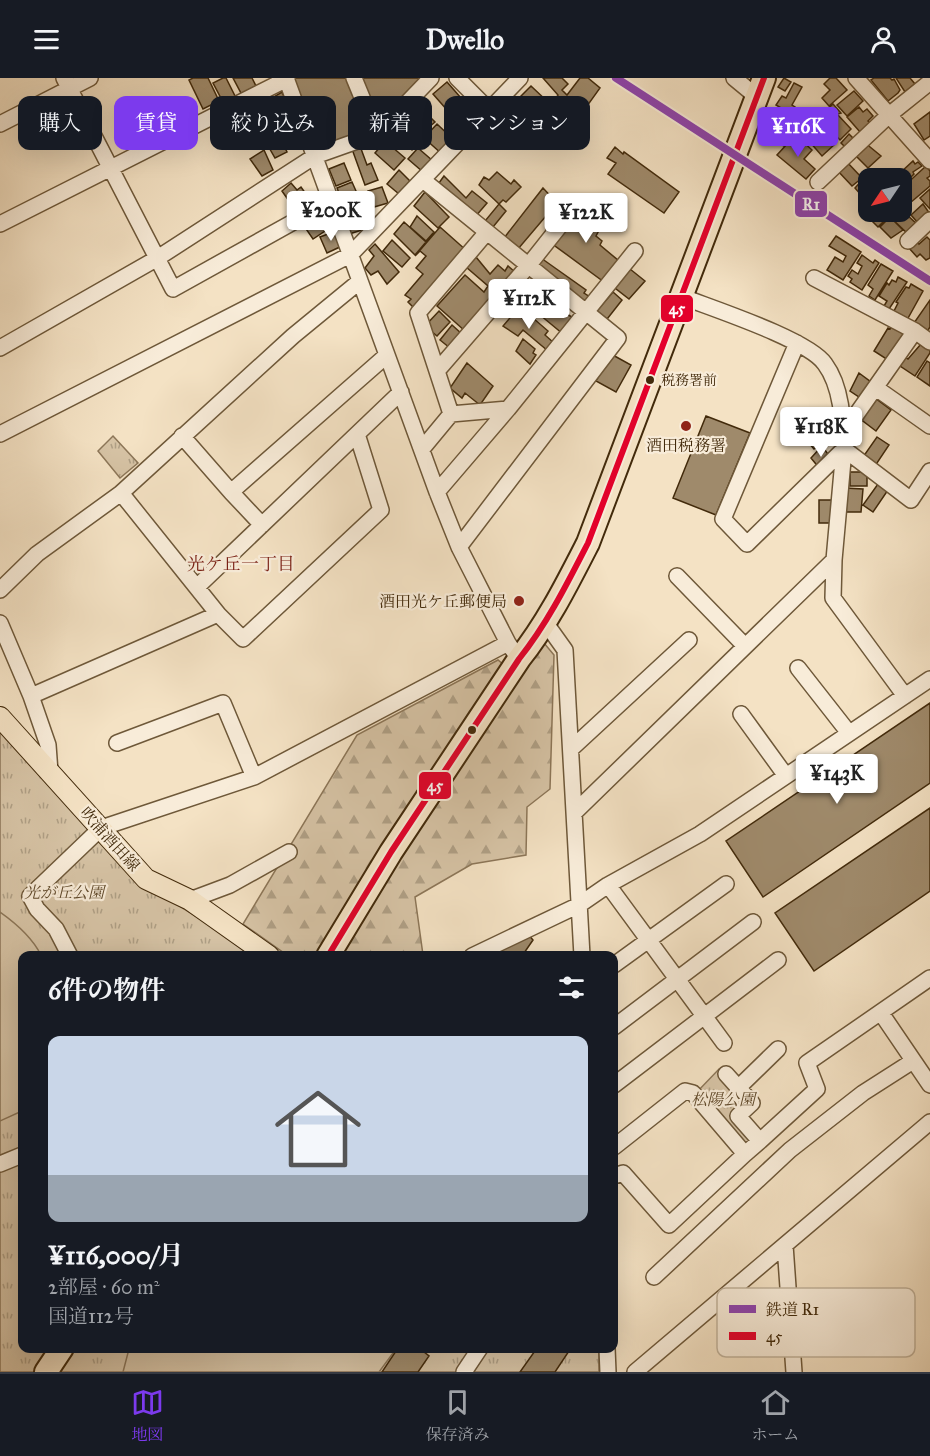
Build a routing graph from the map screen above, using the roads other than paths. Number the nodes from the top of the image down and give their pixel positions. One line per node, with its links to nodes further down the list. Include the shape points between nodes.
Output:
1 (90, 78): 10 (street)
2 (287, 78): 21 (street); 23 (street)
3 (354, 78): 12 (street)
4 (431, 78): 13 (street)
5 (457, 78): 14 (street)
6 (520, 78): 15 (street)
7 (734, 78): 11 (street)
8 (856, 78): 16 (street)
9 (930, 82): 16 (street)
10 (67, 83): 17 (street); 23 (street)
11 (761, 88): 38 (highway)
12 (361, 96)
13 (413, 96)
14 (475, 96)
15 (503, 96)
16 (889, 115): 18 (street); 25 (street)
17 (0, 124)
18 (924, 143): 22 (street)
19 (348, 144): 21 (street)
20 (451, 150): 24 (street)
21 (315, 156): 26 (street); 34 (street)
22 (930, 161)
23 (109, 168): 29 (street); 34 (street)
24 (423, 180): 30 (street); 33 (street)
25 (818, 182)
26 (331, 201): 33 (street); 34 (street, via 173,289)
27 (578, 203): 35 (street)
28 (930, 220): 31 (street)
29 (0, 224)
30 (488, 232): 35 (street); 45 (street, via 418,313)
31 (908, 241)
32 (635, 251): 39 (street)
33 (350, 255): 37 (street); 52 (street)
34 (156, 259): 43 (street)
35 (528, 266): 39 (street); 45 (street)
36 (814, 278): 40 (street)
37 (360, 281): 44 (street); 54 (street)
38 (683, 297): 41 (street); 68 (highway, via 588,543)
39 (586, 313): 48 (street); 62 (street, via 618,338)
40 (915, 331): 42 (street); 46 (street)
41 (797, 342): 51 (street, via 824,362 832,375 838,389); 56 (street, via 723,519 747,544)
42 (930, 342)
43 (0, 348)
44 (387, 355): 47 (street); 58 (street)
45 (437, 371): 49 (street)
46 (876, 388): 50 (street); 51 (street)
47 (401, 392): 53 (street); 55 (street)
48 (508, 409): 49 (street); 59 (street)
49 (451, 414): 55 (street)
50 (930, 426)
51 (843, 432): 56 (street)
52 (0, 434)
53 (357, 434): 61 (street); 67 (street, via 381,510 243,639)
54 (182, 436): 58 (street); 60 (street)
55 (422, 449): 59 (street)
56 (844, 449): 57 (street, via 911,500); 63 (street)
57 (930, 471)
58 (231, 492): 61 (street)
59 (437, 492): 62 (street)
60 (121, 493): 65 (street); 66 (street, via 37,554)
61 (262, 525): 65 (street)
62 (459, 547): 72 (street)
63 (834, 560): 71 (street); 76 (street, via 833,598)
64 (677, 576): 71 (street)
65 (198, 586): 67 (street)
66 (0, 590)
67 (218, 614): 75 (street)
68 (545, 622): 72 (highway, via 534,641); 81 (street, via 565,650)
69 (0, 623): 75 (street)
70 (690, 640): 81 (street)
71 (745, 646): 85 (street)
72 (514, 651): 84 (street); 96 (highway)
73 (798, 668): 79 (street)
74 (930, 679): 76 (street)
75 (31, 696): 82 (street, via 48,746)
76 (905, 696): 79 (street)
77 (741, 714): 83 (street)
78 (0, 717): 82 (main road, 吹浦酒田線)
79 (849, 733): 83 (street)
80 (117, 743): 84 (street, via 223,703)
81 (571, 749): 85 (street)
82 (50, 772): 86 (main road, 吹浦酒田線)
83 (786, 776): 89 (street, via 700,834)
84 (254, 777): 86 (street)
85 (575, 812): 91 (street)
86 (101, 828): 90 (main road, 吹浦酒田線, via 146,879); 94 (street, via 30,896)
87 (289, 852): 90 (street, via 230,885)
88 (726, 884): 93 (street)
89 (608, 885): 91 (street); 93 (street)
90 (190, 900): 95 (main road, 吹浦酒田線)
91 (579, 904): 97 (street); 98 (street)
92 (753, 922): 101 (street)
93 (648, 940): 100 (street); 101 (street)
94 (67, 951)
95 (262, 951)
96 (331, 951)
97 (482, 951)
98 (582, 951)
99 (778, 960): 104 (street)
100 (618, 962)
101 (678, 978): 104 (street); 105 (street)
102 (930, 978): 103 (street)
103 (881, 1013): 108 (street); 114 (street, via 807,1063 817,1089)
104 (705, 1016): 106 (street); 110 (street)
105 (618, 1024)
106 (724, 1043)
107 (778, 1049): 112 (street)
108 (913, 1060): 111 (street); 121 (street, via 789,1150)
109 (726, 1074): 112 (street)
110 (618, 1082)
111 (930, 1085)
112 (739, 1087): 114 (street, via 752,1103 738,1116)
113 (930, 1122): 120 (street)
114 (760, 1141): 116 (street)
115 (618, 1144): 116 (street, via 685,1091 693,1093)
116 (745, 1154): 119 (street, via 669,1225 623,1173)
117 (18, 1157): 118 (street)
118 (0, 1164)
119 (618, 1175)
120 (785, 1245): 122 (street); 123 (street)
121 (654, 1277)
122 (734, 1288)
123 (788, 1288)
124 (717, 1303): 132 (street)
125 (59, 1353): 129 (highway)
126 (477, 1353): 130 (street)
127 (607, 1353): 131 (street)
128 (793, 1357): 133 (street)
129 (46, 1372)
130 (465, 1372)
131 (608, 1372)
132 (635, 1372)
133 (794, 1372)

